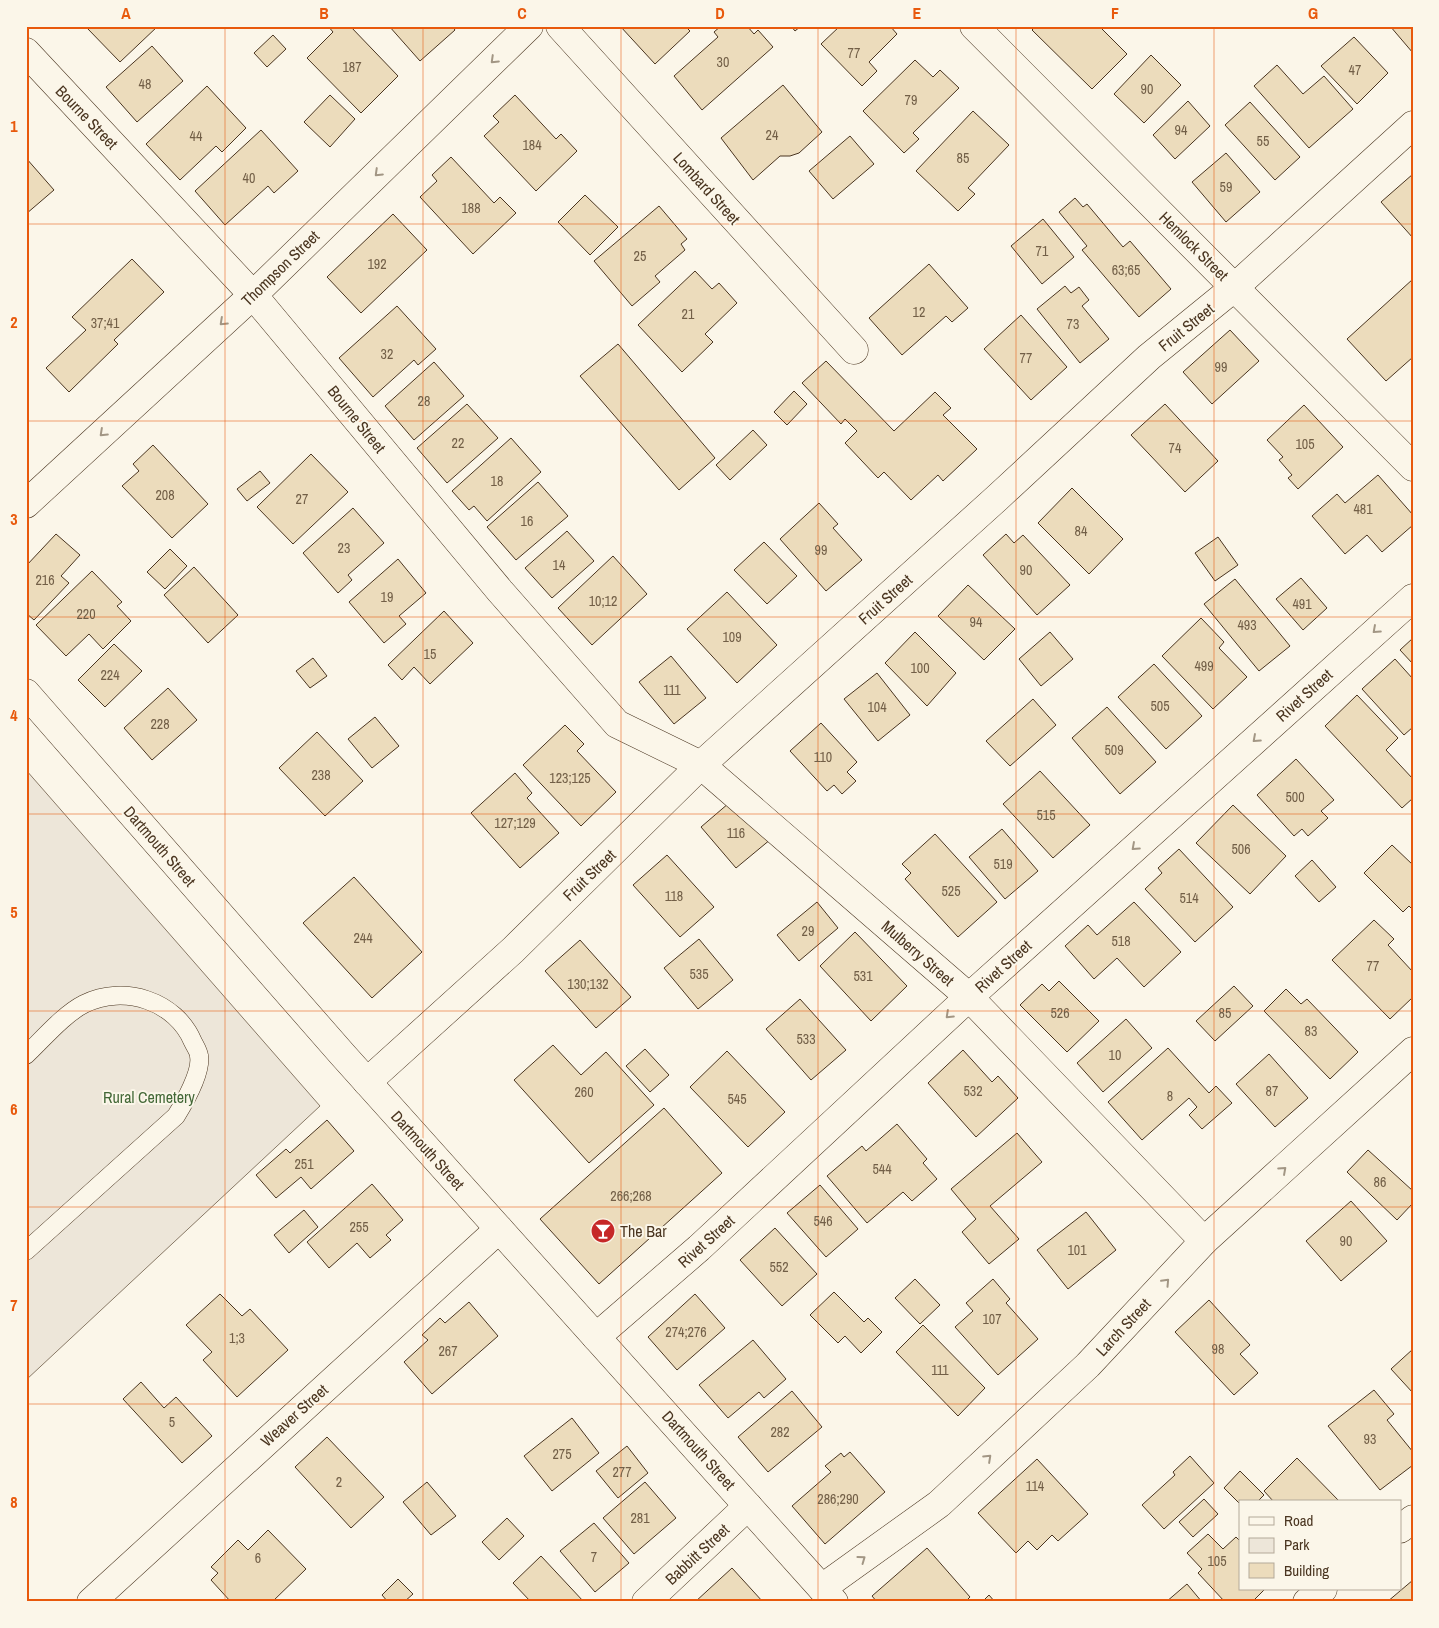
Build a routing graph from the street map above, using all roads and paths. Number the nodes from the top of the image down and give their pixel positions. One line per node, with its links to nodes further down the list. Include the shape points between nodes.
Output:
1 (529, 26): 7 (street, Thompson Street, one-way to 7)
2 (560, 26): 8 (street, Lombard Street)
3 (979, 28): 6 (street, Hemlock Street)
4 (26, 52): 7 (street, Bourne Street)
5 (1413, 125): 6 (street, Fruit Street)
6 (1235, 287): 9 (street, Hemlock Street); 13 (street, Fruit Street, via 1150,357)
7 (253, 295): 10 (street, Thompson Street, one-way to 10); 13 (street, Bourne Street, via 500,591 617,724)
8 (854, 350)
9 (1413, 468)
10 (26, 504)
11 (1413, 598): 14 (street, Rivet Street, one-way to 14)
12 (26, 693): 17 (street, Dartmouth Street)
13 (701, 765): 14 (street, Mulberry Street); 17 (street, Fruit Street, via 513,950)
14 (969, 997): 19 (street, Mulberry Street); 21 (street, Rivet Street, one-way to 21, via 699,1248)
15 (1413, 1051): 19 (street, Larch Street, one-way to 15)
16 (26, 1055): 20 (lane, via 83,1004 112,996 142,998 168,1008 188,1029 200,1057 191,1091 176,1116)
17 (367, 1082): 18 (street, Dartmouth Street)
18 (499, 1229): 21 (street, Dartmouth Street); 27 (street, Weaver Street)
19 (1204, 1241): 26 (street, Larch Street, one-way to 19, via 939,1504 1088,1365)
20 (26, 1251)
21 (596, 1337): 22 (street, Dartmouth Street)
22 (748, 1506): 26 (street, Dartmouth Street); 28 (street, Babbitt Street)
23 (1413, 1519): 24 (street)
24 (1402, 1527)
25 (1322, 1590): 29 (street)
26 (828, 1595)
27 (91, 1602)
28 (646, 1602)
29 (1307, 1602)

